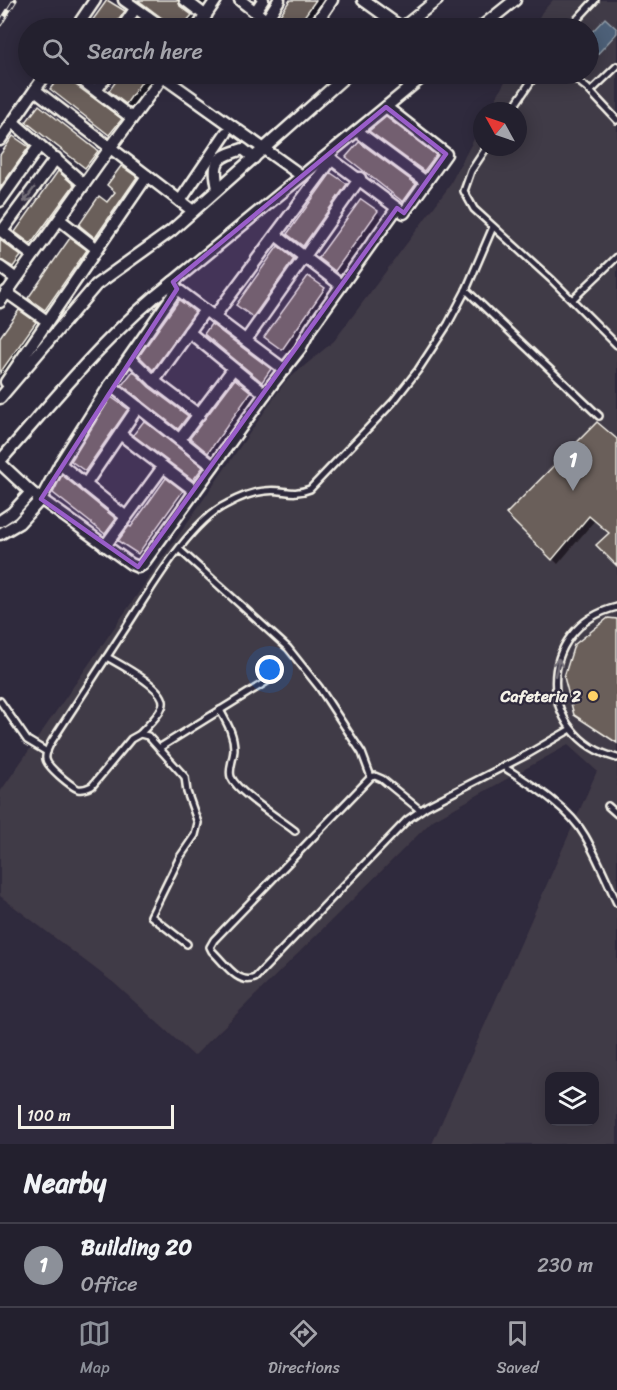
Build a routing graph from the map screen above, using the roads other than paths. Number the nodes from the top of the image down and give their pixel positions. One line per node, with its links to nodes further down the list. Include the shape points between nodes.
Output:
1 (95, 0): 16 (street)
2 (124, 0): 13 (street)
3 (185, 0): 15 (street)
4 (216, 0): 15 (street)
5 (240, 0): 14 (street)
6 (263, 0): 14 (street)
7 (279, 0): 21 (street)
8 (332, 0): 22 (street)
9 (437, 0): 24 (street)
10 (515, 0): 25 (street)
11 (595, 0): 26 (lane)
12 (370, 2): 23 (street)
13 (135, 9): 17 (street); 18 (street)
14 (255, 12): 20 (street)
15 (206, 15): 19 (street)
16 (83, 18)
17 (129, 18)
18 (148, 18)
19 (204, 18)
20 (262, 18)
21 (268, 18)
22 (320, 18)
23 (390, 18)
24 (414, 18)
25 (492, 18)
26 (578, 18)
27 (617, 66): 28 (lane)
28 (599, 83)
29 (39, 84): 40 (street)
30 (93, 84): 39 (street)
31 (101, 84): 39 (street)
32 (157, 84): 44 (street)
33 (176, 84): 52 (street)
34 (335, 84): 52 (street)
35 (414, 84): 43 (street)
36 (529, 84): 42 (lane)
37 (582, 84): 41 (lane)
38 (598, 84): 41 (lane)
39 (97, 89): 44 (street)
40 (35, 90): 46 (street); 51 (street)
41 (591, 91): 45 (lane)
42 (517, 102)
43 (386, 107): 47 (street); 60 (street, via 446,154)
44 (132, 118): 51 (street)
45 (617, 120)
46 (13, 122): 49 (street); 50 (street)
47 (357, 131): 56 (street); 60 (street)
48 (226, 133): 64 (street)
49 (0, 140)
50 (39, 146): 54 (street); 63 (street)
51 (110, 148): 57 (street); 61 (street)
52 (265, 148): 55 (street); 58 (street)
53 (481, 156): 68 (lane, via 464,191 474,209)
54 (56, 158): 61 (street); 69 (street, one-way to 69)
55 (254, 158): 62 (street); 62 (street, via 243,149 222,156 216,162)
56 (330, 158): 58 (street); 59 (street); 70 (street)
57 (147, 176): 64 (street); 71 (street)
58 (302, 176): 78 (street)
59 (360, 178): 65 (street); 74 (street)
60 (426, 182): 65 (street, via 405,213)
61 (84, 184): 67 (street)
62 (218, 188): 66 (street)
63 (0, 201)
64 (180, 201): 66 (street)
65 (398, 208): 77 (street)
66 (194, 210): 95 (street, via 96,285)
67 (60, 220): 71 (street); 72 (street)
68 (493, 227): 79 (lane); 81 (lane)
69 (1, 231): 72 (street)
70 (277, 236): 74 (street); 83 (street)
71 (97, 249): 84 (street)
72 (32, 255): 76 (street)
73 (617, 257): 81 (lane)
74 (305, 258): 77 (street); 86 (street)
75 (0, 267): 76 (street)
76 (15, 278): 80 (street)
77 (341, 285): 90 (street)
78 (175, 286): 82 (street); 88 (street); 101 (street, via 143,306 107,340)
79 (466, 290): 98 (lane); 112 (lane, via 448,324 393,402 310,489 293,494 265,490 226,504 198,525)
80 (3, 297): 84 (street)
81 (572, 300): 87 (lane)
82 (205, 310): 83 (street); 85 (street)
83 (214, 317): 86 (street)
84 (47, 321): 92 (street)
85 (189, 332): 89 (street); 91 (street)
86 (246, 340): 90 (street)
87 (617, 345)
88 (130, 358): 91 (street); 93 (street)
89 (233, 369): 94 (street); 97 (street)
90 (285, 370): 94 (street)
91 (154, 381): 97 (street)
92 (6, 382)
93 (110, 385): 96 (street); 102 (street)
94 (265, 394): 103 (street)
95 (0, 398)
96 (138, 407): 99 (street); 100 (street)
97 (199, 415): 100 (street)
98 (598, 416)
99 (120, 434): 104 (street); 105 (street)
100 (180, 439): 103 (street)
101 (0, 462): 107 (street)
102 (60, 464): 105 (street); 107 (street)
103 (213, 466): 106 (street)
104 (163, 467): 106 (street); 108 (street)
105 (85, 485): 108 (street)
106 (195, 491): 111 (street, via 142,565 131,564)
107 (36, 495): 109 (street); 110 (street, via 19,523); 111 (street)
108 (126, 517): 111 (street)
109 (0, 521)
110 (0, 534)
111 (105, 546)
112 (180, 550): 114 (lane); 124 (lane, via 288,648 320,687 362,753)
113 (617, 608): 118 (lane, one-way to 113, via 557,699 555,677 560,655 579,627 598,614)
114 (107, 657): 119 (lane, via 162,696 161,708); 121 (lane)
115 (276, 675): 117 (lane)
116 (0, 701): 121 (lane, via 27,740)
117 (220, 710): 120 (lane); 128 (lane, via 232,733 231,776)
118 (571, 729): 122 (lane, via 596,751); 123 (lane)
119 (141, 734): 120 (lane); 121 (lane, via 131,739 87,789 78,789 50,766)
120 (159, 748): 130 (lane, via 185,777 198,828 151,916)
121 (47, 752)
122 (617, 758)
123 (504, 767): 126 (lane); 129 (lane, via 568,815 584,834)
124 (371, 777): 126 (lane, via 382,779); 126 (lane, via 210,946 237,976 246,981 261,974)
125 (608, 806): 127 (lane)
126 (420, 810)
127 (617, 814)
128 (295, 831)
129 (617, 903)
130 (187, 944)

